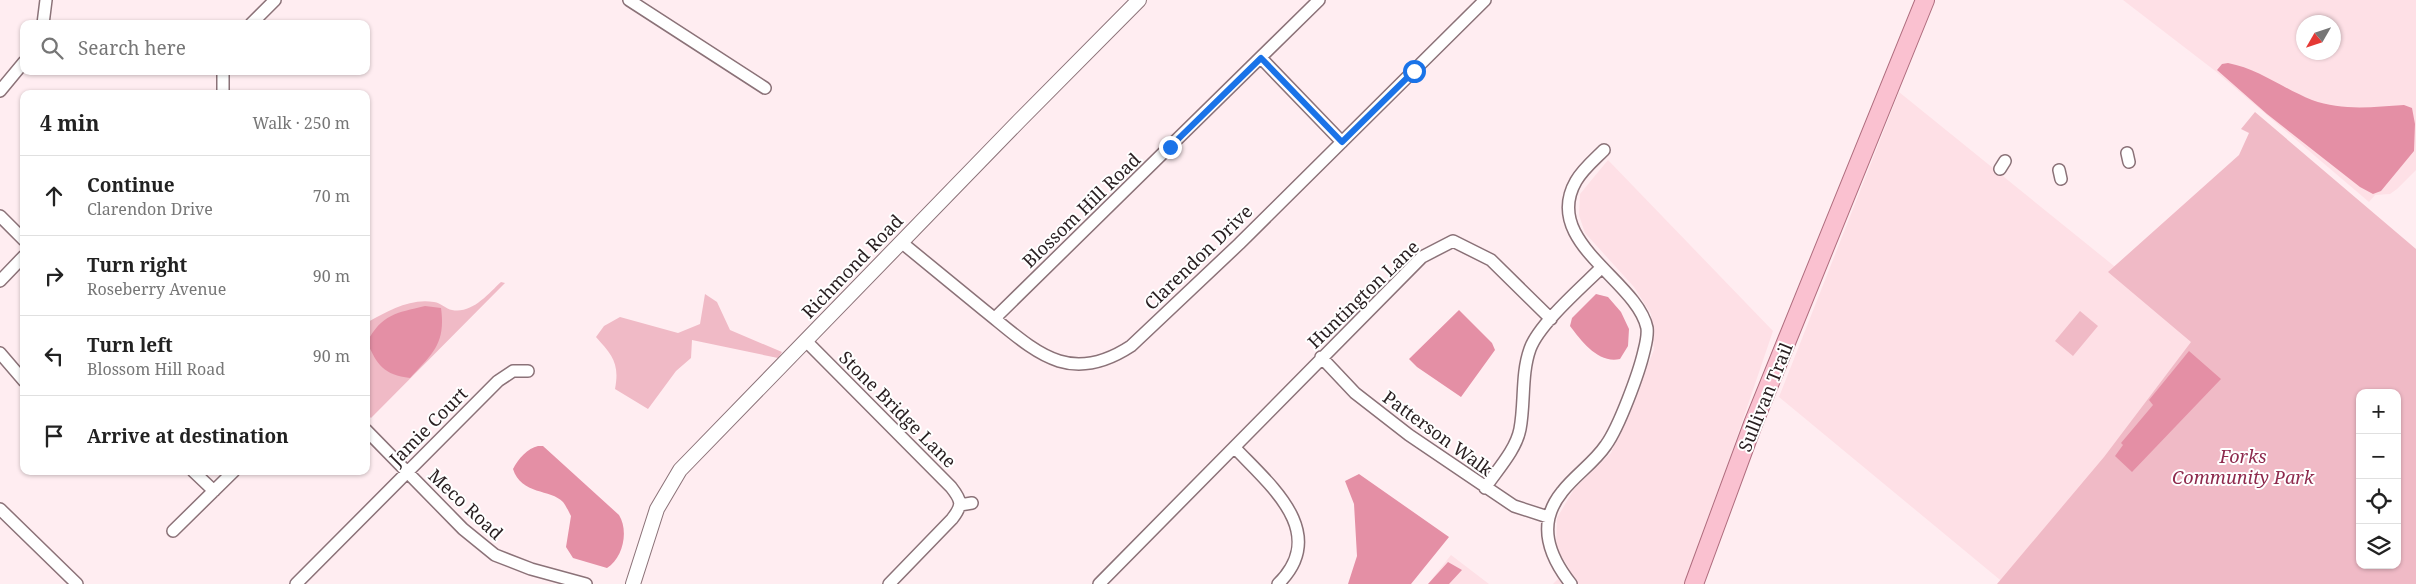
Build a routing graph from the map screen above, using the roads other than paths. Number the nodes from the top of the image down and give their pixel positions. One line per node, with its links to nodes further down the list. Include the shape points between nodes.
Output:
1 (46, 0): 8 (street)
2 (275, 0): 9 (street)
3 (629, 0): 13 (street)
4 (1139, 0): 20 (street, Richmond Road)
5 (1319, 0): 10 (street, Blossom Hill Road)
6 (1485, 0): 16 (street, Clarendon Drive)
7 (1925, 0): 51 (main road, Sullivan Trail, via 1753,424)
8 (44, 20)
9 (255, 20)
10 (1261, 58): 16 (street); 24 (street, Blossom Hill Road)
11 (20, 67): 15 (street)
12 (223, 75): 14 (street)
13 (765, 88)
14 (223, 90)
15 (0, 91)
16 (1342, 142): 24 (street, Clarendon Drive, via 1131,346 1114,357 1086,363 1047,357)
17 (1604, 150): 22 (street, via 1575,182 1570,203 1579,240)
18 (0, 216): 19 (street)
19 (20, 236)
20 (901, 242): 24 (street, Clarendon Drive); 26 (street, Richmond Road)
21 (20, 260): 23 (street)
22 (1601, 268): 25 (street); 41 (street, via 1634,302 1647,327 1643,357 1618,423 1606,445 1561,493)
23 (0, 281)
24 (995, 318)
25 (1551, 319): 28 (street, Huntington Lane, via 1491,260 1453,241 1422,257); 36 (street, via 1531,347 1516,441)
26 (806, 340): 39 (street, Stone Bridge Lane, via 951,487); 46 (street, Richmond Road, via 671,482 657,509)
27 (0, 353): 30 (street)
28 (1321, 357): 32 (street, Huntington Lane); 36 (street, Patterson Walk, via 1370,405)
29 (528, 371): 33 (street, Jamie Court, via 513,371 498,381)
30 (20, 376)
31 (370, 434): 33 (street, Meco Road)
32 (1235, 448): 48 (street, Huntington Lane); 49 (street, via 1283,499 1296,524 1295,561)
33 (407, 472): 44 (street, Jamie Court); 45 (street, Meco Road, via 463,529 495,555)
34 (197, 475): 37 (street)
35 (230, 475): 37 (street)
36 (1485, 488): 41 (street, Patterson Walk, via 1514,506)
37 (214, 491): 42 (street)
38 (972, 503): 39 (street)
39 (960, 505): 47 (street, via 952,519)
40 (0, 509): 43 (street)
41 (1548, 517): 50 (street, via 1548,544 1557,566)
42 (174, 531)
43 (77, 584)
44 (296, 584)
45 (586, 584)
46 (633, 584)
47 (889, 584)
48 (1099, 584)
49 (1278, 584)
50 (1571, 584)
51 (1694, 584)

